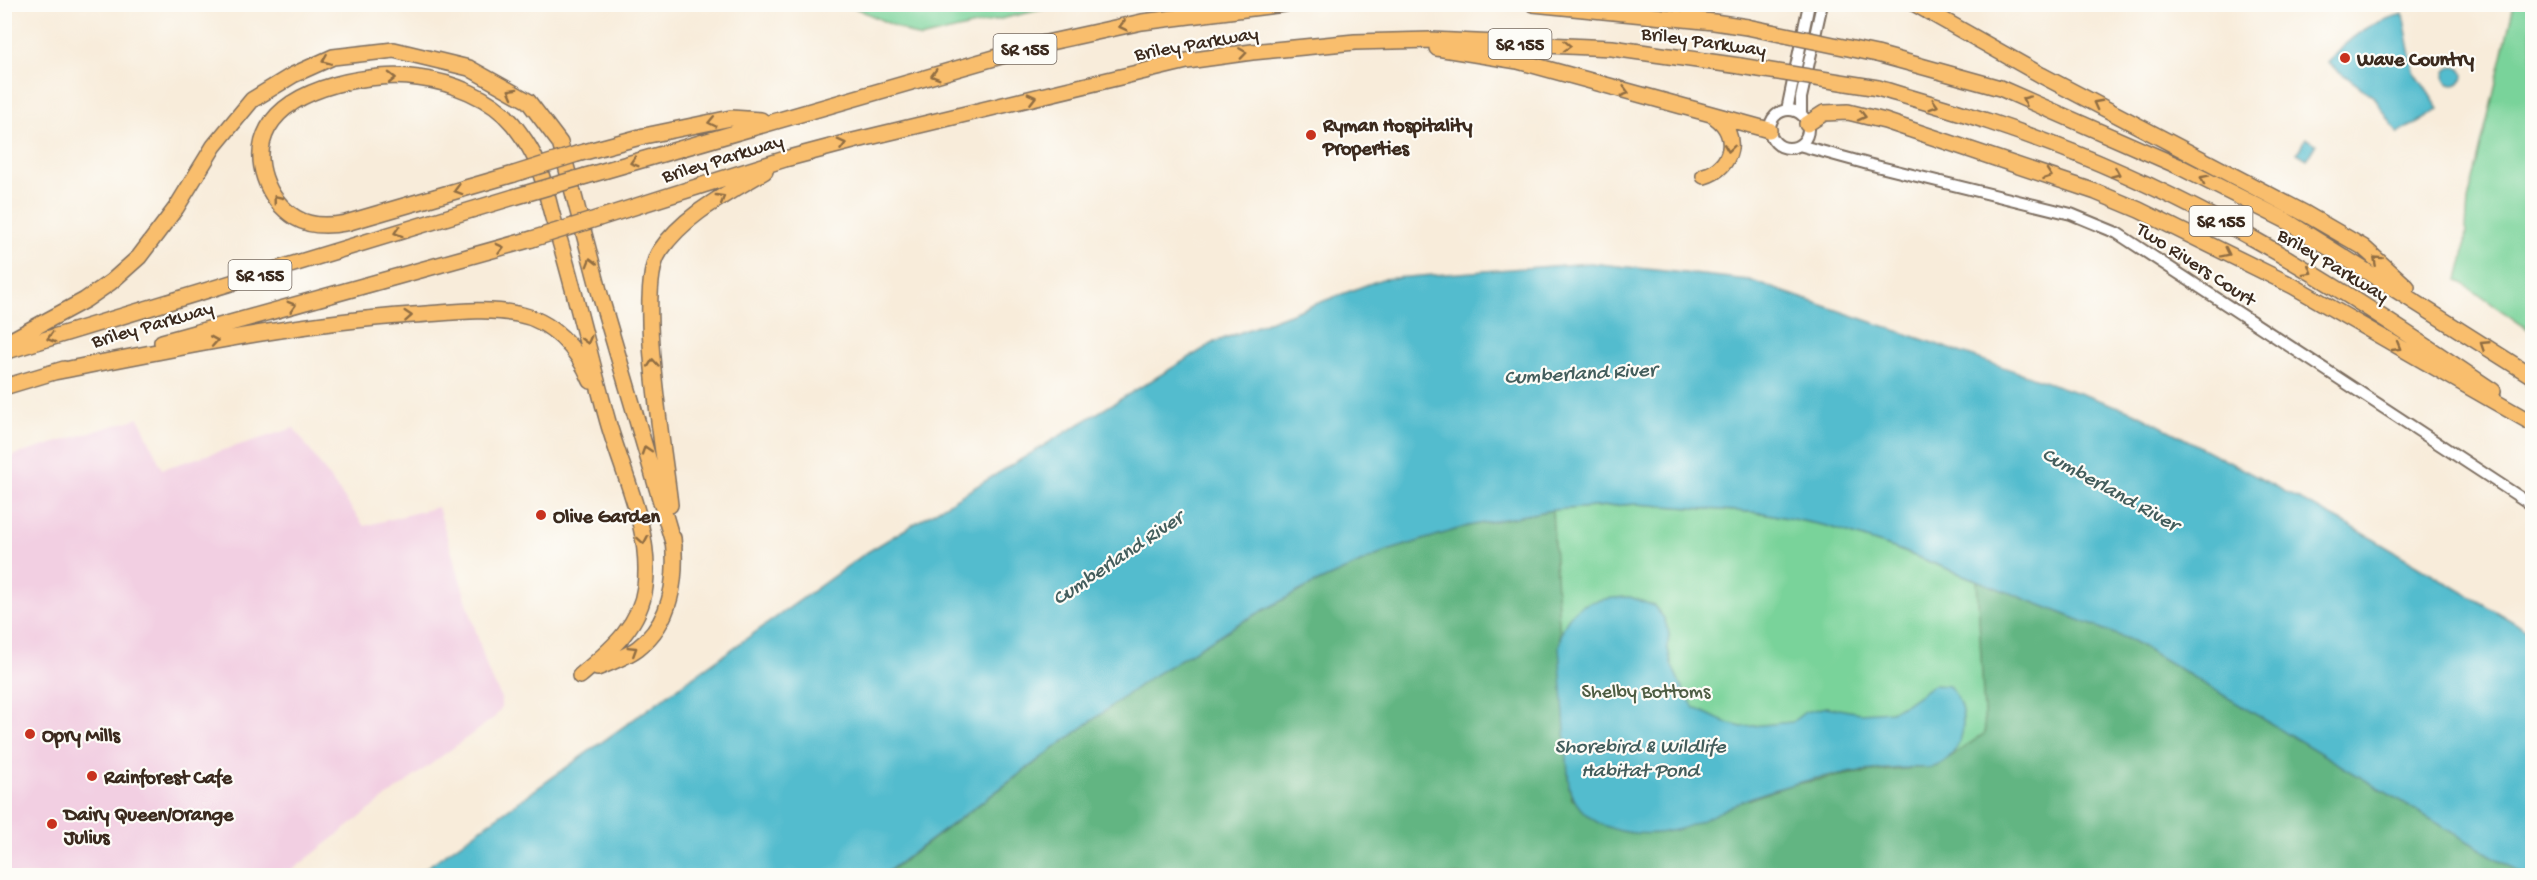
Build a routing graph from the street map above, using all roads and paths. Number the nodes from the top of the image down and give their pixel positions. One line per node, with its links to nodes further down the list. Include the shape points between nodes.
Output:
1 (1285, 4): 9 (highway, Briley Parkway / SR 155, one-way to 9, via 1142,22 1047,43)
2 (1533, 4): 16 (highway, Briley Parkway / SR 155, one-way to 2, bridge, via 2285,220 2178,166 2000,88 1877,54 1747,27)
3 (1809, 4): 7 (street)
4 (1822, 4): 10 (street, via 1801,98)
5 (1915, 4): 16 (highway, one-way to 5, via 2363,247)
6 (1299, 47): 8 (highway, one-way to 8, via 1431,48 1496,58); 14 (highway, Briley Parkway / SR 155, one-way to 6, via 1187,61); 22 (highway, Briley Parkway / SR 155, one-way to 22, bridge, via 1431,40 1612,48 1878,87 2058,148 2223,222 2306,269)
7 (1787, 110): 10 (street); 11 (street, via 1773,118)
8 (1713, 115): 11 (highway); 15 (highway, one-way to 15, via 1728,132 1730,150 1721,167)
9 (770, 121): 18 (highway, Briley Parkway / SR 155, one-way to 18, bridge); 23 (highway, one-way to 23, bridge, via 731,118 644,136 577,154 514,174 346,223 328,226 297,219 268,189 262,169 267,129 281,111 303,96 369,78 416,77 450,84 482,99 511,122 534,155 561,245)
10 (1805, 123): 12 (street); 13 (street, via 1825,148); 24 (highway, one-way to 24, via 1824,113 1848,112 2096,192 2293,286)
11 (1769, 130): 12 (street, via 1779,146)
12 (1799, 145): 13 (street, Two Rivers Court)
13 (1838, 154): 25 (street, Two Rivers Court, via 2071,214 2117,233)
14 (786, 159): 19 (highway, Briley Parkway / SR 155, one-way to 14, bridge, via 532,239); 26 (highway, one-way to 14, via 652,363 652,272 658,253 697,212)
15 (1704, 176)
16 (2436, 314): 20 (highway, Briley Parkway / SR 155, one-way to 16)
17 (4, 344): 26 (highway, one-way to 17, via 560,143 528,101 469,68 394,50 333,57 293,75 252,100 214,146 176,208 139,257 85,300)
18 (4, 352)
19 (54, 372): 21 (highway, Briley Parkway / SR 155); 23 (highway, one-way to 23, via 292,328 370,318 486,311 518,314 542,322 556,332 589,376)
20 (2532, 376)
21 (4, 387)
22 (2532, 417)
23 (608, 423): 27 (highway, one-way to 27, via 644,540)
24 (2532, 423)
25 (2532, 505)
26 (674, 546): 28 (highway)
27 (645, 590): 28 (highway); 28 (highway, one-way to 28, via 630,628 580,676 638,648 668,611)
28 (671, 594)

